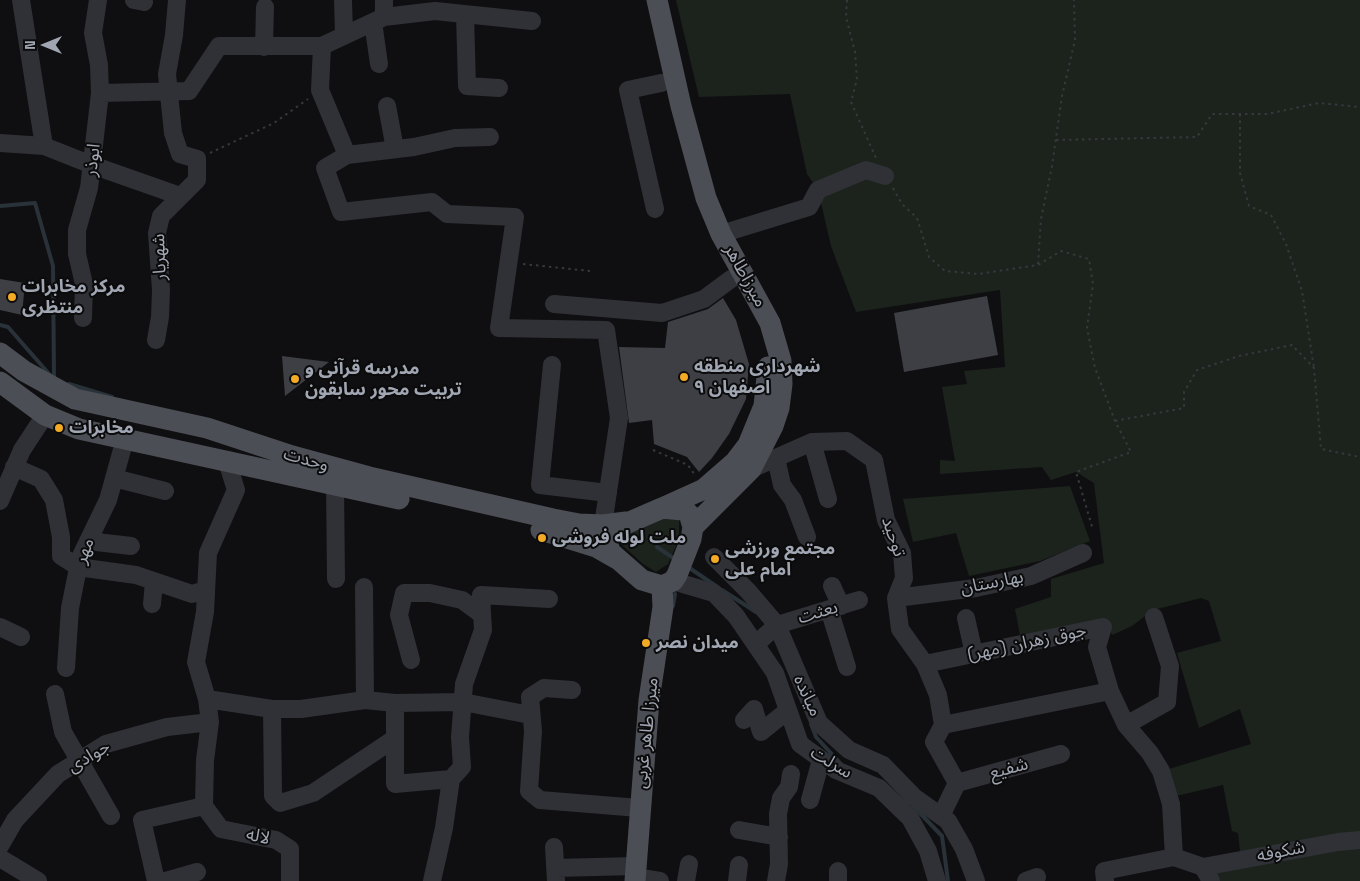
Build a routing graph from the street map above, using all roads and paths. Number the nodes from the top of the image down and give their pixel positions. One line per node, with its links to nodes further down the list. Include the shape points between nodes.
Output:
1 (21, 0): 28 (street)
2 (98, 0): 21 (street, ابوذر, via 93,34)
3 (177, 0): 20 (street, via 167,74)
4 (343, 0): 13 (street)
5 (643, 0): 17 (main road, میرزاطاهر)
6 (657, 0): 36 (main road, میرزاطاهر, via 706,198)
7 (847, 0): 33 (path, via 846,17 855,52 857,79 851,102)
8 (1074, 0): 26 (path, via 1075,40)
9 (265, 7): 15 (street)
10 (380, 13): 11 (street, via 435,11); 13 (street); 16 (street)
11 (465, 14): 12 (street); 18 (street, via 467,86)
12 (532, 21)
13 (344, 35): 14 (street)
14 (322, 46): 15 (street); 19 (street)
15 (264, 47): 20 (street, via 219,46 188,91)
16 (379, 64)
17 (661, 83): 35 (street, via 628,90); 40 (main road, میرزاطاهر, via 695,206)
18 (499, 88)
19 (320, 90): 30 (street); 31 (path, via 274,123)
20 (169, 92): 21 (street); 31 (street, via 173,133 180,154)
21 (100, 94): 32 (street, ابوذر)
22 (387, 106): 29 (street)
23 (1360, 108): 24 (path, via 1319,103 1267,114)
24 (1240, 114): 26 (path, via 1212,114 1197,137); 46 (path, via 1240,173 1249,206 1271,215 1286,244 1302,291)
25 (490, 137): 29 (street, via 455,138)
26 (1056, 140): 38 (path, via 1041,220)
27 (0, 143): 28 (street)
28 (44, 146): 32 (street)
29 (395, 149): 30 (street)
30 (347, 155): 37 (street, via 325,168 342,212 432,202 447,214 515,217)
31 (197, 159): 34 (street, شهریار, via 197,180)
32 (92, 166): 34 (street); 42 (street, ابوذر, via 77,230 77,254 84,284)
33 (885, 176): 36 (street, via 866,170 818,190 809,207); 38 (path, via 902,204 917,218 929,257 945,271 978,274)
34 (180, 196): 43 (street, شهریار, via 162,216 157,233 162,290)
35 (655, 209)
36 (722, 234): 60 (main road, میرزاطاهر, via 770,323 781,362 779,408 765,446)
37 (508, 262): 39 (path); 65 (street, via 499,328 606,330 619,418)
38 (1038, 265): 49 (path, via 1061,251 1089,258 1094,284 1087,328 1095,368)
39 (590, 271)
40 (732, 280): 41 (street, via 704,299 662,313); 63 (main road, میرزاطاهر, via 764,345 768,384 764,406 748,445 736,462)
41 (554, 304)
42 (82, 318)
43 (156, 340)
44 (0, 353): 50 (main road, وحدت, via 24,371 75,399)
45 (552, 365): 65 (street, via 540,485)
46 (1314, 368): 49 (path, via 1292,345 1239,356 1197,370 1184,392 1184,408); 56 (path, via 1321,449)
47 (0, 382): 48 (main road, وحدت)
48 (45, 415): 52 (main road, وحدت, via 79,429); 59 (street)
49 (1115, 422): 72 (path, via 1131,452 1076,472)
50 (186, 423): 51 (main road, وحدت); 55 (main road, via 197,437)
51 (228, 435): 58 (main road, via 215,438 212,448); 70 (main road, وحدت, via 369,477 553,519)
52 (126, 439): 55 (main road, وحدت); 61 (street, مهر)
53 (812, 442): 57 (street, توحید); 66 (street); 87 (street, توحید, via 847,441 874,460 886,520 902,554 904,578)
54 (652, 450): 63 (path, via 688,465)
55 (184, 452): 58 (main road, وحدت)
56 (1360, 457)
57 (776, 458): 60 (street, توحید); 73 (street, via 782,485 793,500)
58 (223, 460): 62 (main road, وحدت); 86 (street, via 236,490 208,553)
59 (14, 466): 67 (street); 79 (street, via 41,479 54,500 62,537 62,556)
60 (751, 469): 71 (main road, میرزاطاهر)
61 (114, 478): 64 (street); 74 (street, مهر, via 108,500)
62 (335, 484): 78 (main road, وحدت, via 551,532 596,548); 80 (street)
63 (704, 489): 68 (main road, میرزاطاهر)
64 (164, 490)
65 (608, 493): 70 (street)
66 (828, 499)
67 (0, 501)
68 (662, 508): 69 (main road); 71 (main road, via 683,510 689,514)
69 (626, 522): 70 (main road, وحدت); 78 (main road, via 609,534 610,552)
70 (603, 525)
71 (693, 527): 82 (main road, via 691,538)
72 (1092, 530)
73 (807, 537)
74 (88, 542): 75 (street); 79 (street, مهر)
75 (131, 546)
76 (1083, 553): 87 (street, بهارستان, via 1031,576 976,588)
77 (714, 557): 83 (street, میانده)
78 (617, 560): 82 (main road, via 642,580)
79 (78, 567): 81 (street, via 136,575); 102 (street, مهر, via 70,608)
80 (336, 579)
81 (154, 582): 86 (street, via 192,594); 90 (street)
82 (667, 584): 83 (street); 126 (main road, میرزا طاهر غربی, via 649,700)
83 (720, 585): 96 (street, میانده); 96 (street, سرلت, via 736,616)
84 (832, 586): 91 (street)
85 (364, 587): 107 (street)
86 (205, 590): 106 (street, via 205,612 196,662)
87 (896, 598): 100 (street, توحید, via 900,629)
88 (549, 599): 92 (street, via 481,596)
89 (860, 600): 91 (street, بعثت)
90 (152, 604)
91 (835, 607): 96 (street, بعثت); 101 (street)
92 (481, 614): 99 (street, via 462,600 430,593 404,592 399,615); 108 (street, via 483,630 464,684)
93 (1154, 617): 116 (street, via 1170,666 1167,702)
94 (966, 618): 98 (street)
95 (0, 627): 97 (street)
96 (770, 632): 111 (street, سرلت, via 775,673); 128 (street, میانده, via 819,723 848,750 883,765 914,797)
97 (21, 637)
98 (974, 654): 100 (street, جوق زهران (مهر)); 104 (street, جوق زهران (مهر), via 1103,627 1097,646)
99 (411, 660)
100 (925, 664): 115 (street, توحید, via 938,694)
101 (847, 667)
102 (66, 668)
103 (572, 690): 112 (street, via 544,688 530,697)
104 (1110, 691): 115 (street); 116 (street, جوق زهران (مهر))
105 (55, 694): 120 (street, via 63,732)
106 (208, 699): 110 (street); 114 (street)
107 (365, 700): 109 (street); 110 (street, via 301,709)
108 (463, 702): 109 (street); 112 (street); 122 (street, via 462,767)
109 (395, 703): 117 (street)
110 (272, 709): 117 (street, via 273,796 280,803 313,793)
111 (787, 711): 113 (street, via 761,732 754,709); 119 (street, سرلت, via 800,744)
112 (530, 715): 126 (street, via 533,730 528,790 540,800)
113 (744, 720)
114 (210, 722): 120 (street, جوادی, via 167,727 106,744); 125 (street)
115 (943, 725): 123 (street, توحید, via 934,742)
116 (1126, 725): 134 (street, جوق زهران (مهر), via 1161,771 1171,804)
117 (394, 739): 122 (street, via 395,784)
118 (1060, 754): 123 (street, شفیع)
119 (821, 760): 124 (street); 147 (street, سرلت, via 879,788 910,818 928,851)
120 (78, 762): 127 (street); 132 (street, جوادی, via 58,774 15,820)
121 (791, 774): 130 (street, via 789,787 781,798)
122 (451, 779): 144 (street)
123 (957, 783): 128 (street)
124 (810, 800)
125 (204, 806): 141 (street, via 142,820); 143 (street, لاله, via 220,829 276,840 290,849)
126 (639, 808): 138 (main road, میرزا طاهر غربی)
127 (111, 816)
128 (941, 816): 148 (street, میانده, via 964,849)
129 (739, 830): 130 (street)
130 (779, 837): 146 (street)
131 (1360, 840): 139 (street, شکوفه, via 1338,842)
132 (0, 846)
133 (554, 847): 137 (street)
134 (1174, 857): 139 (street); 149 (street, via 1104,871)
135 (0, 858): 140 (street)
136 (196, 872): 142 (street)
137 (556, 874): 138 (street)
138 (635, 874): 145 (street)
139 (1207, 874)
140 (38, 881)
141 (156, 881)
142 (166, 881)
143 (290, 881)
144 (432, 881)
145 (660, 881)
146 (776, 881)
147 (937, 881)
148 (976, 881)
149 (1105, 881)

